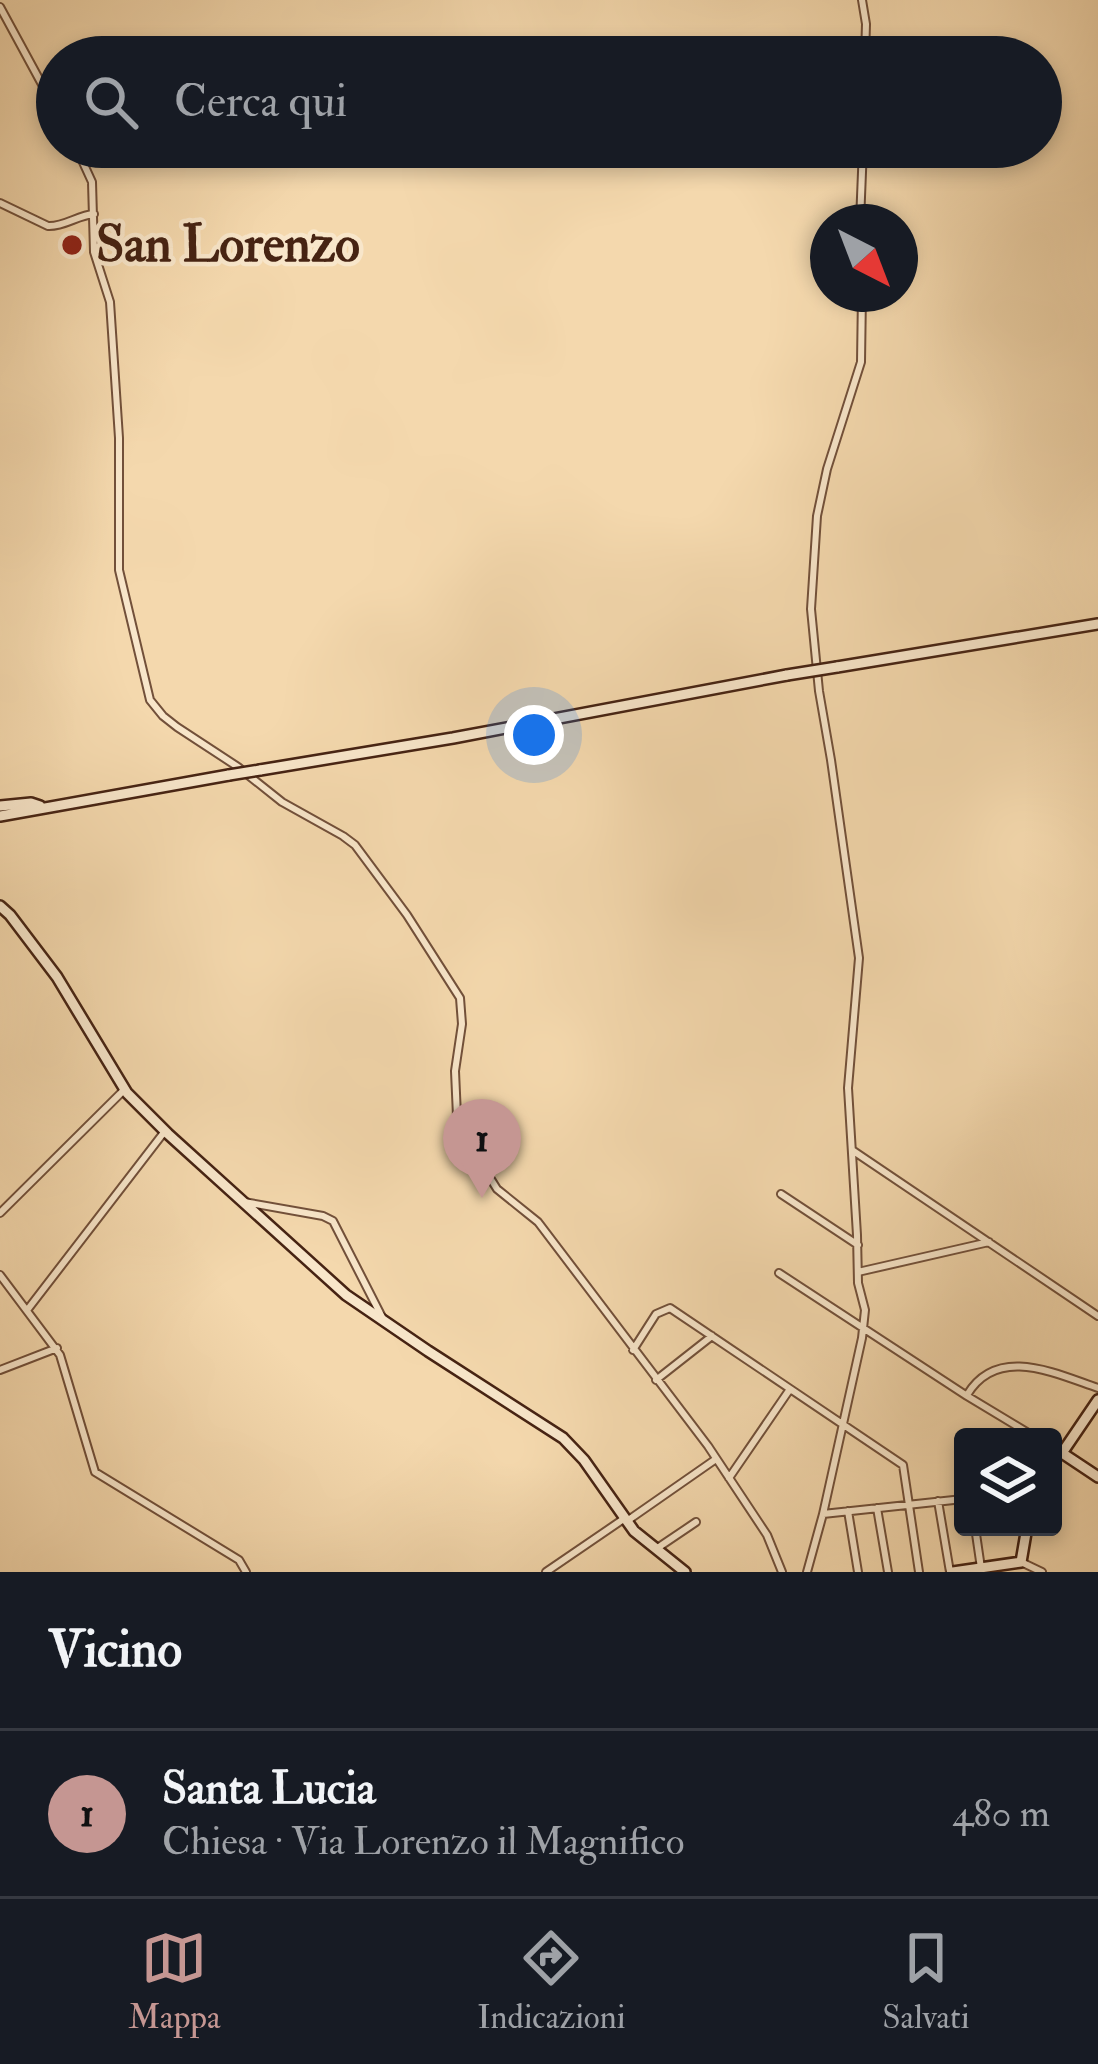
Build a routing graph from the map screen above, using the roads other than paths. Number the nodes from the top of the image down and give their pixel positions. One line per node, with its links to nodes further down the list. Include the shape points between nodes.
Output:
1 (862, 0): 3 (street)
2 (0, 7): 4 (street)
3 (866, 36)
4 (36, 73)
5 (86, 168): 9 (street)
6 (862, 168): 8 (street)
7 (0, 202): 9 (street, via 54,227)
8 (861, 204)
9 (94, 214): 12 (street, via 115,370 118,570 151,700)
10 (862, 312): 19 (street, via 861,362 826,470 812,576 819,691 859,958 848,1088)
11 (1098, 624): 12 (street, bridge)
12 (233, 771): 14 (street); 34 (street, via 355,845 407,915 460,998 455,1071 462,1133 497,1189 538,1222)
13 (0, 806): 14 (street)
14 (46, 807): 15 (street)
15 (0, 816)
16 (0, 906): 17 (street, via 57,977)
17 (124, 1088): 18 (street); 22 (street)
18 (165, 1131): 21 (street); 28 (street)
19 (852, 1150): 23 (street); 24 (street)
20 (781, 1194): 24 (street)
21 (244, 1202): 30 (street); 30 (street, via 333,1221)
22 (0, 1214)
23 (988, 1242): 25 (street); 29 (street)
24 (858, 1245): 25 (street)
25 (858, 1272): 31 (street)
26 (779, 1273): 31 (street)
27 (0, 1275): 28 (street)
28 (28, 1310): 33 (street)
29 (1098, 1316)
30 (385, 1322): 54 (street, via 563,1438)
31 (863, 1329): 39 (street); 41 (street)
32 (712, 1336): 34 (street, via 670,1308 656,1314); 36 (street); 38 (street)
33 (57, 1348): 35 (street); 62 (street, via 95,1472 239,1560)
34 (633, 1350): 36 (street)
35 (0, 1370)
36 (656, 1380): 45 (street)
37 (1098, 1388): 39 (street, via 1020,1365 990,1370)
38 (790, 1389): 41 (street); 46 (street)
39 (967, 1396): 42 (street)
40 (1097, 1403): 43 (street)
41 (843, 1424): 50 (street, via 903,1465); 53 (street)
42 (1020, 1428)
43 (1062, 1446)
44 (1062, 1457): 47 (street)
45 (716, 1459): 46 (street); 54 (street)
46 (729, 1478): 65 (street)
47 (1098, 1478)
48 (954, 1499): 49 (street)
49 (938, 1502): 50 (street); 70 (street)
50 (907, 1505): 51 (street); 69 (street)
51 (877, 1508): 52 (street); 68 (street)
52 (848, 1511): 53 (street); 67 (street)
53 (824, 1514): 66 (street)
54 (626, 1520): 58 (street); 63 (street)
55 (696, 1522): 58 (street)
56 (976, 1536): 60 (street)
57 (1026, 1536): 59 (street)
58 (656, 1549): 64 (street)
59 (1021, 1562): 61 (street); 71 (street)
60 (981, 1568): 61 (street); 70 (street)
61 (1004, 1568)
62 (246, 1572)
63 (546, 1572)
64 (686, 1572)
65 (782, 1572)
66 (808, 1572)
67 (858, 1572)
68 (888, 1572)
69 (919, 1572)
70 (952, 1572)
71 (1042, 1572)

